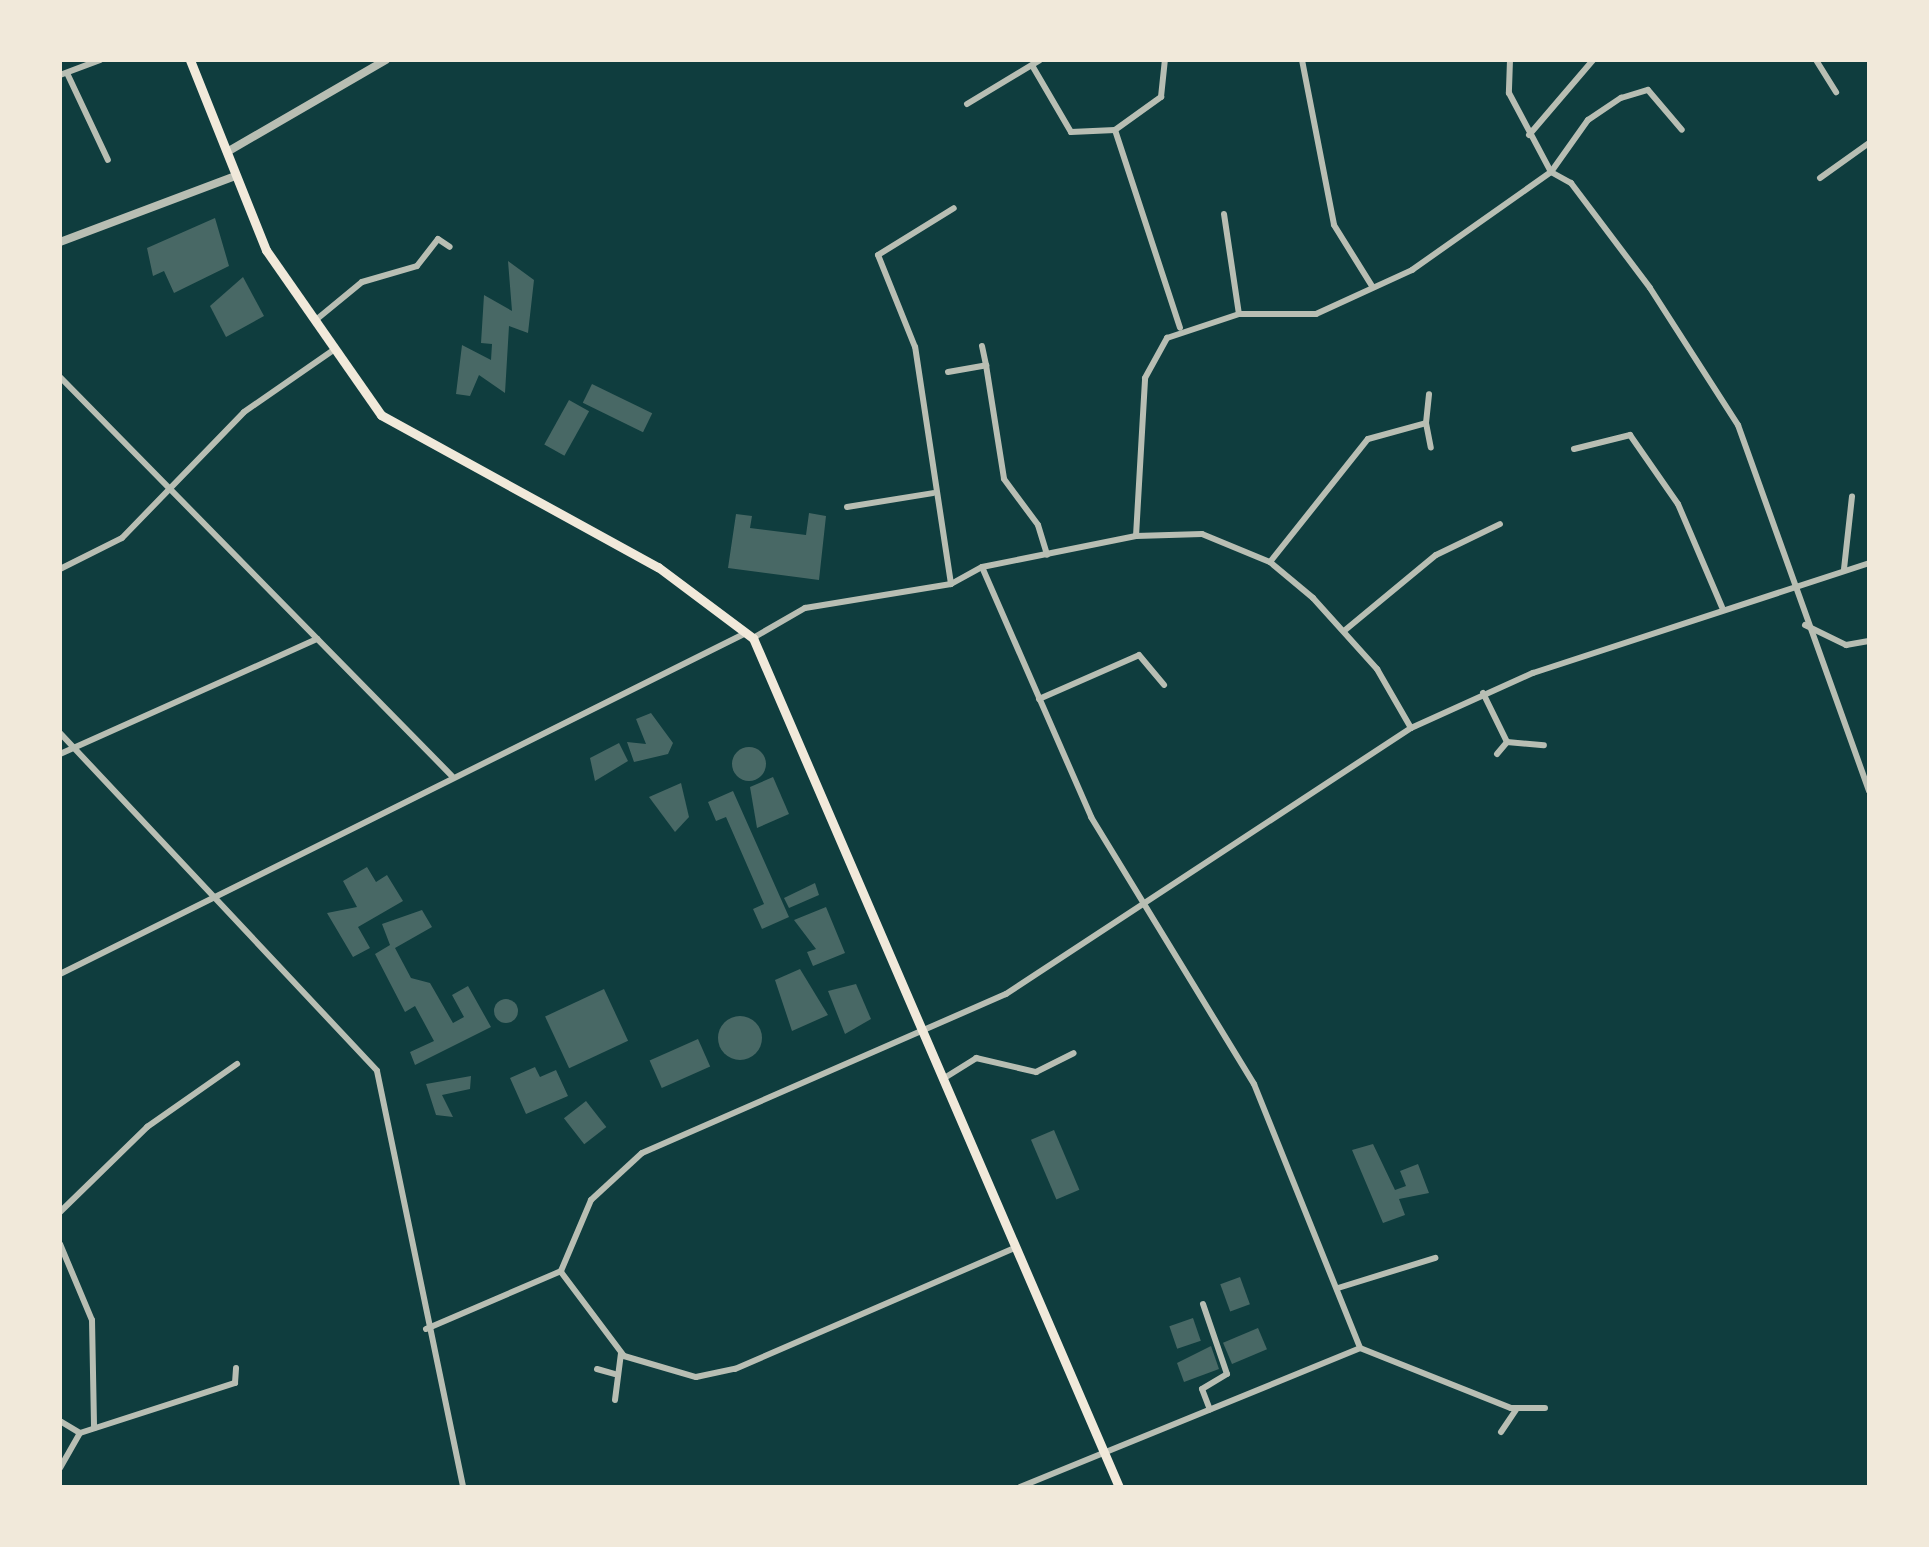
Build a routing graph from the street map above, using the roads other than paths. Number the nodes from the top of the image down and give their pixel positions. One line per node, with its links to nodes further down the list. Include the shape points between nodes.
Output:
1 (100, 60): 10 (street)
2 (190, 60): 17 (main road)
3 (386, 60): 17 (street)
4 (1164, 60): 13 (street, via 1161,97)
5 (1302, 60): 26 (street, via 1334,225)
6 (1510, 60): 15 (street, via 1509,93)
7 (1592, 60): 15 (street)
8 (1816, 60): 11 (street)
9 (1036, 63): 12 (street); 13 (street, via 1071,132)
10 (64, 74): 18 (street)
11 (1836, 92)
12 (967, 104)
13 (1114, 130): 29 (street)
14 (1682, 130): 19 (street, via 1648,90 1621,98 1588,120)
15 (1529, 135): 19 (street)
16 (1869, 143): 21 (street)
17 (227, 152): 20 (main road)
18 (108, 160)
19 (1551, 172): 26 (street, via 1412,270); 52 (street, via 1570,183 1650,288 1738,425)
20 (236, 176): 24 (street); 28 (main road, via 266,250)
21 (1820, 178)
22 (954, 208): 40 (street, via 878,255 915,347)
23 (1224, 214): 27 (street)
24 (60, 242)
25 (450, 246): 28 (street, via 438,239 417,266 362,282)
26 (1372, 286): 27 (street, via 1316,314)
27 (1238, 314): 29 (street)
28 (316, 319): 31 (main road)
29 (1180, 328): 44 (street, via 1145,378)
30 (982, 346): 32 (street)
31 (335, 350): 39 (street, via 244,412); 56 (main road, via 381,415 410,436 658,568)
32 (986, 365): 33 (street); 45 (street, via 1004,479 1038,525)
33 (948, 372)
34 (60, 376): 39 (street)
35 (1429, 394): 36 (street)
36 (1426, 423): 37 (street); 46 (street, via 1347,455)
37 (1432, 448)
38 (1574, 449): 53 (street, via 1630,435 1678,504)
39 (170, 490): 49 (street, via 122,538); 57 (street)
40 (933, 492): 42 (street); 51 (street)
41 (1852, 496): 50 (street)
42 (847, 506)
43 (1500, 524): 55 (street, via 1436,554)
44 (1136, 536): 45 (street); 46 (street, via 1202,534)
45 (1046, 555): 48 (street)
46 (1270, 562): 55 (street)
47 (1869, 563): 50 (street)
48 (982, 566): 51 (street); 61 (street)
49 (60, 569)
50 (1844, 569): 52 (street)
51 (951, 584): 56 (street, via 805,608)
52 (1798, 584): 53 (street); 54 (street)
53 (1722, 607): 60 (street)
54 (1805, 625): 58 (street, via 1846,646); 70 (street)
55 (1344, 631): 62 (street)
56 (749, 636): 69 (street); 74 (main road)
57 (318, 638): 66 (street); 69 (street)
58 (1869, 642)
59 (1164, 685): 61 (street, via 1139,656)
60 (1483, 693): 62 (street); 64 (street)
61 (1039, 699): 72 (street, via 1091,817)
62 (1411, 728): 72 (street, via 1320,780)
63 (60, 733): 66 (street)
64 (1507, 742): 65 (street); 68 (street)
65 (1544, 745)
66 (76, 751): 67 (street); 71 (street)
67 (60, 754)
68 (1497, 754)
69 (452, 776): 71 (street)
70 (1869, 791)
71 (211, 893): 73 (street); 85 (street, via 377,1071)
72 (1146, 904): 74 (street, via 1006,994); 83 (street, via 1254,1084)
73 (60, 974)
74 (926, 1029): 77 (main road); 82 (street, via 623,1165 591,1200)
75 (1074, 1053): 77 (street, via 1036,1072 976,1058)
76 (237, 1064): 78 (street, via 147,1127)
77 (946, 1077): 80 (main road)
78 (60, 1212)
79 (60, 1244): 96 (street, via 92,1320)
80 (1018, 1246): 87 (street, via 736,1369 666,1373); 99 (main road)
81 (1436, 1258): 83 (street)
82 (561, 1272): 85 (street); 87 (street)
83 (1338, 1288): 86 (street)
84 (1203, 1304): 93 (street, via 1227,1374 1202,1389)
85 (426, 1329): 101 (street)
86 (1360, 1348): 93 (street); 94 (street)
87 (622, 1353): 90 (street)
88 (236, 1368): 96 (street, via 235,1383)
89 (597, 1369): 90 (street)
90 (614, 1374): 91 (street)
91 (615, 1400)
92 (1544, 1408): 94 (street)
93 (1210, 1410): 99 (street)
94 (1516, 1410): 97 (street)
95 (60, 1421): 98 (street)
96 (94, 1428): 98 (street)
97 (1501, 1432)
98 (80, 1433): 100 (street)
99 (1102, 1451): 102 (street); 103 (main road)
100 (60, 1468)
101 (462, 1487)
102 (1020, 1487)
103 (1119, 1487)

